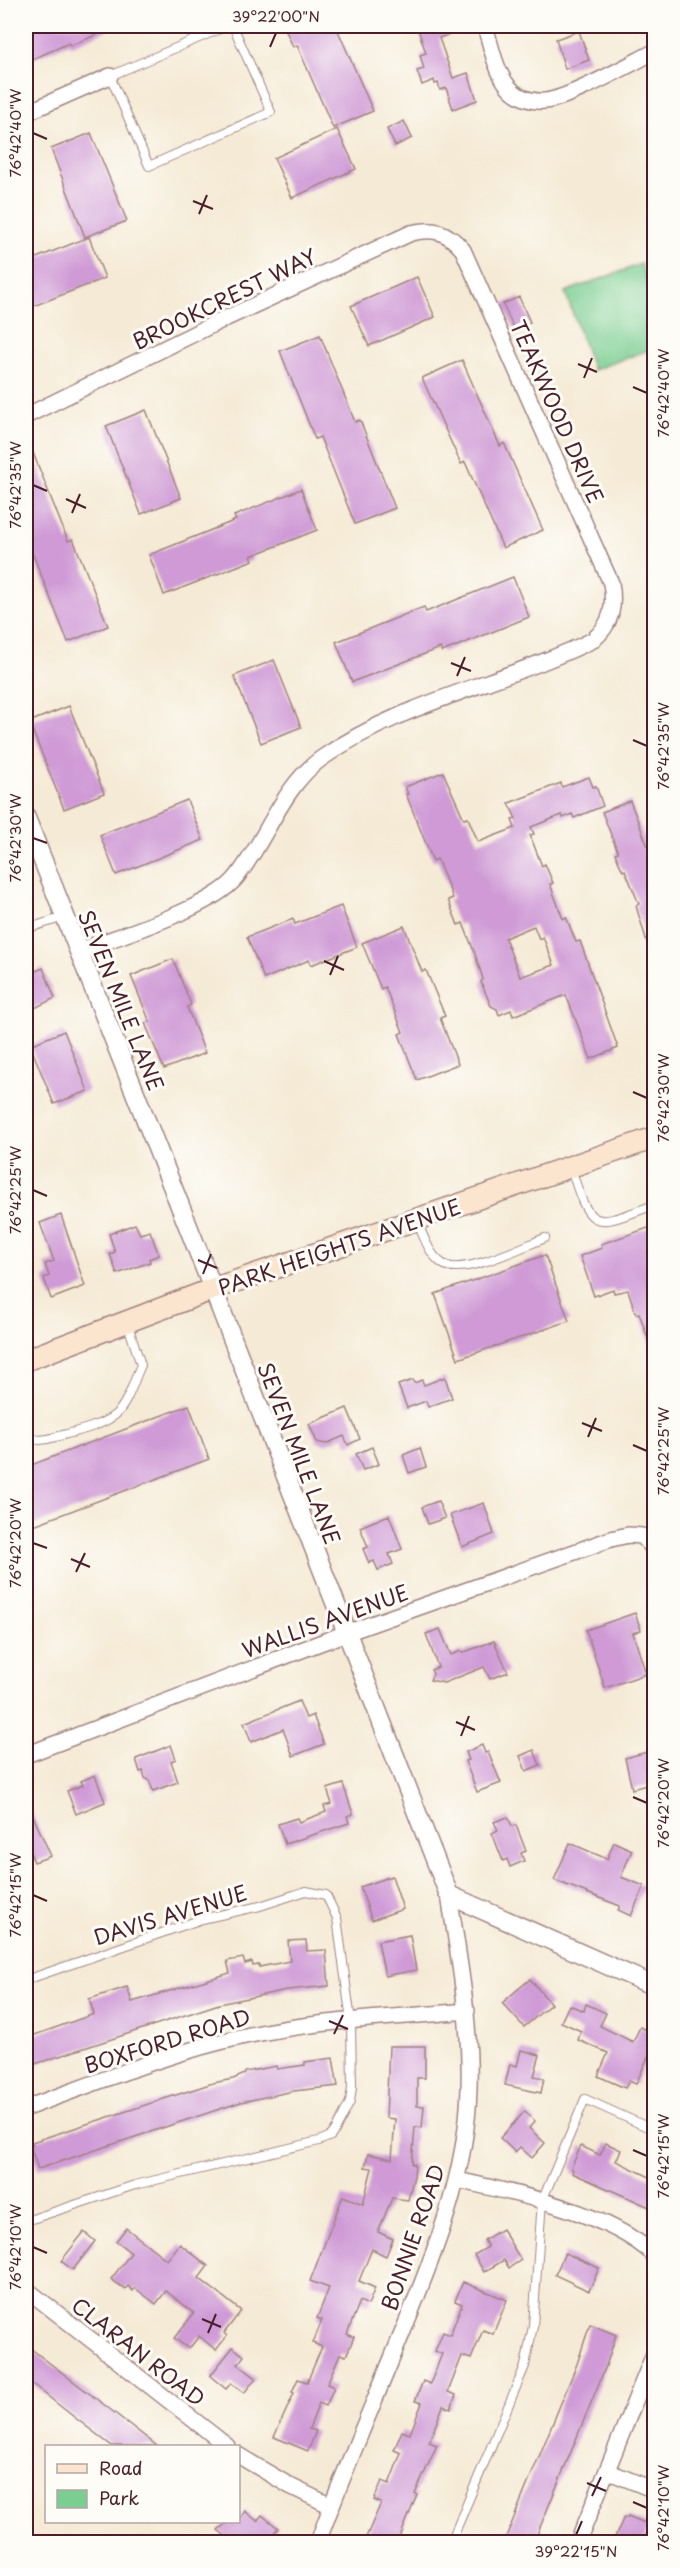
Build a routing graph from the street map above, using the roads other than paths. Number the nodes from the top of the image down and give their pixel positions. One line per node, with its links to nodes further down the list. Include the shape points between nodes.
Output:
1 (227, 26): 5 (lane)
2 (233, 26): 5 (lane, via 271,112 149,166)
3 (485, 26): 4 (street, via 508,86 519,96 533,100 559,98)
4 (654, 52)
5 (110, 76): 6 (street)
6 (26, 113)
7 (444, 232): 8 (street, BROOKCREST WAY, via 426,229 411,233); 13 (street, TEAKWOOD DRIVE, via 463,250 611,583 611,615 604,631 579,646 381,725 337,748 305,773 248,862 224,890 190,908)
8 (26, 416)
9 (26, 818): 10 (street, SEVEN MILE LANE)
10 (32, 853): 11 (street, SEVEN MILE LANE)
11 (65, 917): 12 (lane); 13 (street, SEVEN MILE LANE)
12 (26, 929)
13 (79, 951): 19 (street, SEVEN MILE LANE)
14 (654, 1138): 15 (main road, PARK HEIGHTS AVENUE)
15 (571, 1166): 16 (lane, via 584,1205 594,1218 615,1220); 17 (main road, PARK HEIGHTS AVENUE)
16 (654, 1205)
17 (417, 1219): 18 (lane, via 434,1255 453,1268); 19 (main road, PARK HEIGHTS AVENUE)
18 (545, 1238)
19 (213, 1289): 20 (main road, PARK HEIGHTS AVENUE); 24 (street, SEVEN MILE LANE)
20 (127, 1322): 21 (main road, PARK HEIGHTS AVENUE); 22 (lane, via 141,1365 116,1414 48,1439)
21 (26, 1360)
22 (26, 1437)
23 (654, 1549): 24 (street, WALLIS AVENUE, via 642,1536 611,1539)
24 (346, 1633): 25 (street, WALLIS AVENUE); 26 (street, SEVEN MILE LANE)
25 (26, 1755)
26 (449, 1895): 28 (street); 29 (street, BONNIE ROAD)
27 (26, 1980): 30 (lane, DAVIS AVENUE, via 202,1919 306,1891 326,1894 337,1918)
28 (654, 1986)
29 (467, 2011): 30 (street, BOXFORD ROAD); 33 (street, BONNIE ROAD, via 469,2090)
30 (351, 2021): 31 (street, BOXFORD ROAD, via 241,2037); 35 (lane, via 350,2102 331,2136 135,2185)
31 (26, 2108)
32 (654, 2130): 34 (lane, via 585,2099)
33 (457, 2180): 34 (street); 43 (street, BONNIE ROAD, via 430,2266)
34 (542, 2200): 36 (street, via 627,2235); 45 (lane, via 530,2347 525,2366)
35 (26, 2221)
36 (654, 2255)
37 (26, 2289): 39 (street, CLARAN ROAD)
38 (654, 2354): 41 (street)
39 (226, 2445)
40 (240, 2456): 43 (street)
41 (607, 2471): 42 (street); 46 (street)
42 (654, 2490)
43 (331, 2506): 44 (street, BONNIE ROAD)
44 (318, 2542)
45 (451, 2542)
46 (578, 2542)

